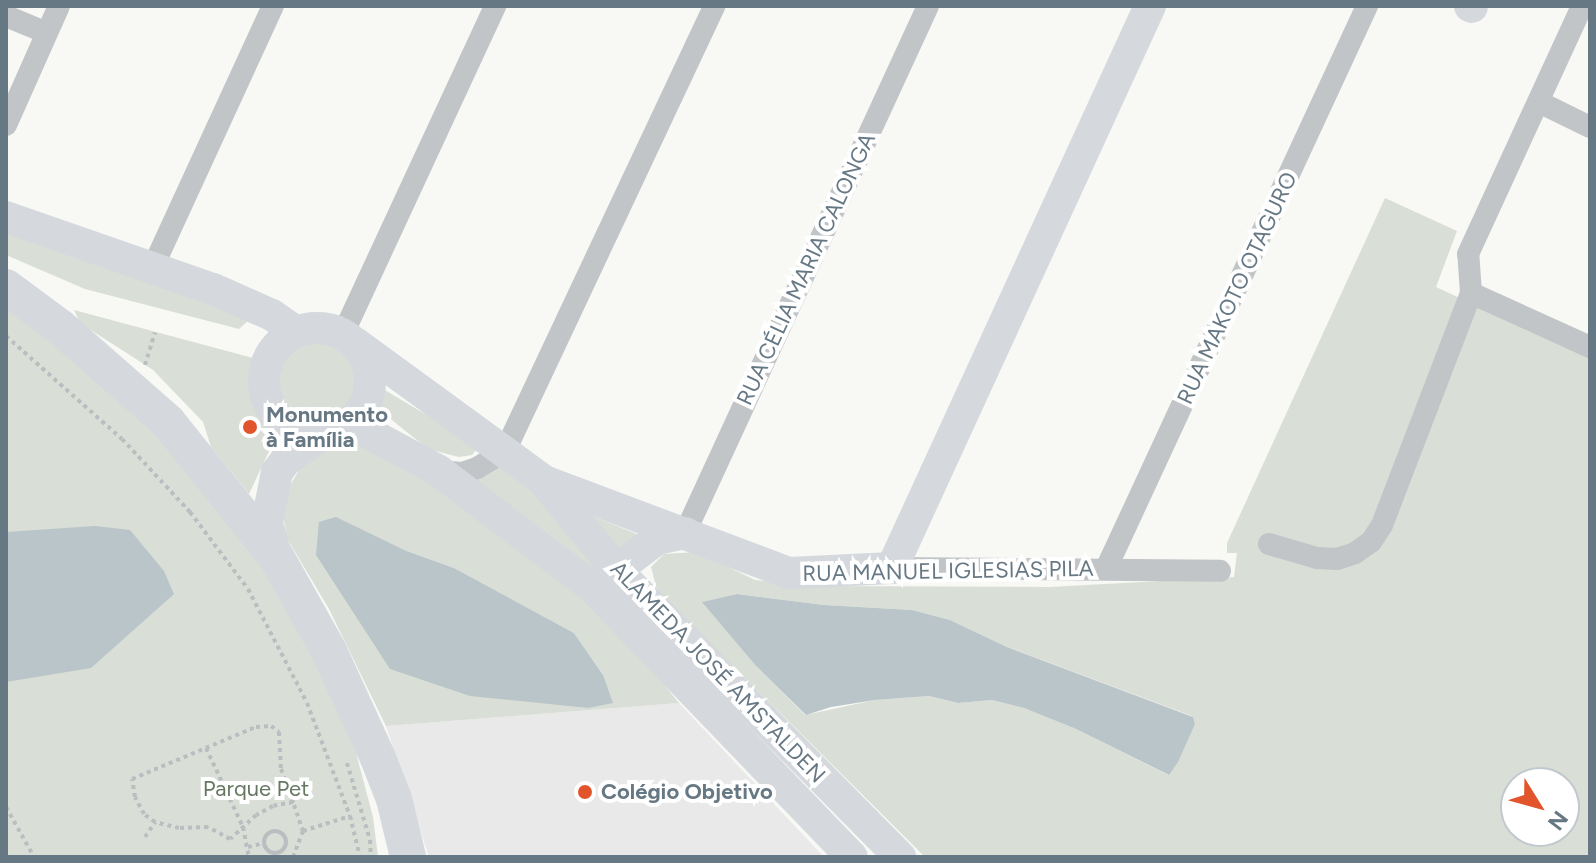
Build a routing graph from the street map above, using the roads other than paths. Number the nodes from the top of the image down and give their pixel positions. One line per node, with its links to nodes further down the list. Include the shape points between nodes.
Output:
1 (59, 6): 10 (street)
2 (273, 6): 15 (street)
3 (495, 6): 19 (street)
4 (714, 6): 22 (street)
5 (928, 6): 25 (street, RUA CÉLIA MARIA CALONGA)
6 (1150, 6): 28 (street)
7 (1367, 6): 29 (street, RUA MAKOTO OTAGURO)
8 (1582, 6): 11 (street)
9 (6, 16): 10 (street)
10 (47, 33): 12 (street)
11 (1539, 102): 13 (street); 17 (street, via 1468,254)
12 (6, 125)
13 (1590, 127)
14 (6, 217): 15 (street)
15 (152, 269): 18 (street, via 213,289 272,315)
16 (6, 287): 27 (main road, via 168,422)
17 (1471, 293): 20 (street); 26 (street, via 1371,542 1337,559)
18 (296, 332): 19 (street, via 328,328); 21 (street, via 277,346 265,367 264,391 274,414 292,429)
19 (349, 338): 21 (street, via 369,368 370,389 363,408); 22 (street, RUA MANUEL IGLESIAS PILA)
20 (1590, 347)
21 (336, 429): 23 (street, ALAMEDA JOSÉ AMSTALDEN); 27 (street, via 286,460 274,481 267,522)
22 (505, 451): 23 (street, via 462,473); 24 (street, RUA MANUEL IGLESIAS PILA)
23 (439, 471): 35 (street, ALAMEDA JOSÉ AMSTALDEN, via 593,588)
24 (544, 481): 25 (street, RUA MANUEL IGLESIAS PILA); 31 (street, ALAMEDA JOSÉ AMSTALDEN)
25 (685, 533): 28 (street, RUA MANUEL IGLESIAS PILA, via 789,573); 31 (street, via 657,539 624,564)
26 (1269, 544)
27 (277, 558): 32 (main road)
28 (892, 568): 29 (street, RUA MANUEL IGLESIAS PILA)
29 (1106, 569): 30 (street, RUA MANUEL IGLESIAS PILA)
30 (1220, 571)
31 (621, 575): 36 (street, ALAMEDA JOSÉ AMSTALDEN)
32 (359, 719): 33 (main road); 34 (main road, via 394,799)
33 (390, 857)
34 (408, 857)
35 (852, 857)
36 (900, 857)

